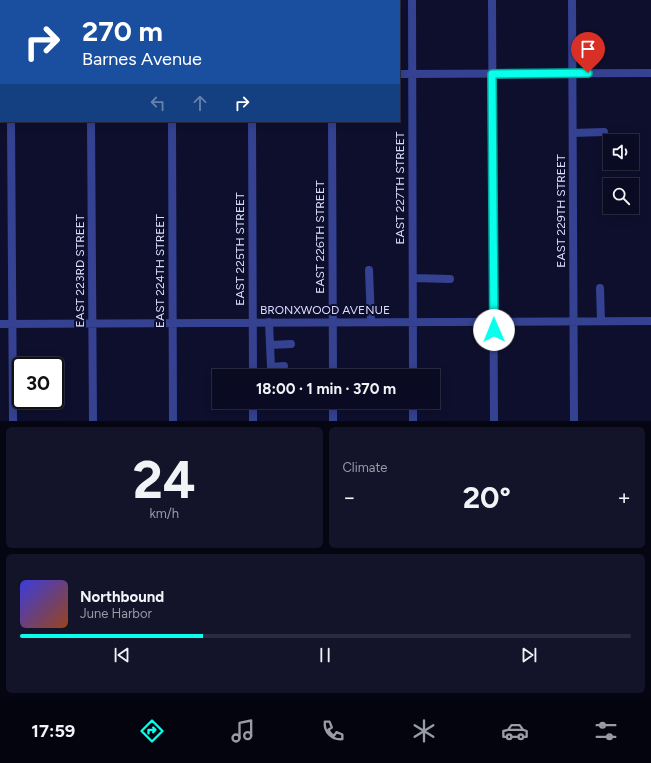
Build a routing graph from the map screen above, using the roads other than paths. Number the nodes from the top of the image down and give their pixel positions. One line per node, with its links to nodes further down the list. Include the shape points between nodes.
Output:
1 (412, 0): 7 (street, EAST 227TH STREET)
2 (492, 0): 8 (street)
3 (572, 0): 4 (street, EAST 229TH STREET)
4 (573, 73): 5 (street); 8 (street); 15 (street, EAST 229TH STREET)
5 (651, 73)
6 (400, 74): 7 (street)
7 (412, 74): 8 (street); 17 (street, EAST 227TH STREET)
8 (492, 74): 27 (street)
9 (11, 122): 32 (street)
10 (91, 122): 28 (street, EAST 223RD STREET)
11 (172, 122): 29 (street, EAST 224TH STREET)
12 (252, 122): 30 (street, EAST 225TH STREET)
13 (332, 122): 24 (street, EAST 226TH STREET)
14 (604, 132): 15 (street)
15 (572, 133): 20 (street, EAST 229TH STREET)
16 (369, 270): 25 (street)
17 (413, 278): 18 (street); 26 (street, EAST 227TH STREET)
18 (450, 279)
19 (600, 288): 21 (street)
20 (574, 321): 21 (street, BRONXWOOD AVENUE); 27 (street, BRONXWOOD AVENUE); 49 (street, EAST 229TH STREET)
21 (601, 321): 22 (street, BRONXWOOD AVENUE)
22 (651, 321)
23 (269, 322): 24 (street, BRONXWOOD AVENUE); 30 (street, BRONXWOOD AVENUE); 34 (street)
24 (333, 322): 25 (street, BRONXWOOD AVENUE); 37 (street, EAST 226TH STREET)
25 (371, 322): 26 (street, BRONXWOOD AVENUE)
26 (413, 322): 27 (street, BRONXWOOD AVENUE); 38 (street, EAST 227TH STREET)
27 (493, 322): 48 (street)
28 (92, 323): 29 (street, BRONXWOOD AVENUE); 32 (street, BRONXWOOD AVENUE); 43 (street, EAST 223RD STREET)
29 (172, 323): 30 (street, BRONXWOOD AVENUE); 44 (street, EAST 224TH STREET)
30 (252, 323): 36 (street, EAST 225TH STREET)
31 (0, 324): 32 (street, BRONXWOOD AVENUE)
32 (12, 324): 42 (street)
33 (291, 344): 34 (street)
34 (270, 345): 35 (street, via 271,366)
35 (284, 366)
36 (253, 369)
37 (333, 369)
38 (413, 369)
39 (253, 409): 45 (street)
40 (333, 409): 46 (street)
41 (413, 409): 47 (street)
42 (13, 421)
43 (93, 421)
44 (173, 421)
45 (253, 421)
46 (333, 421)
47 (413, 421)
48 (494, 421)
49 (574, 421)

